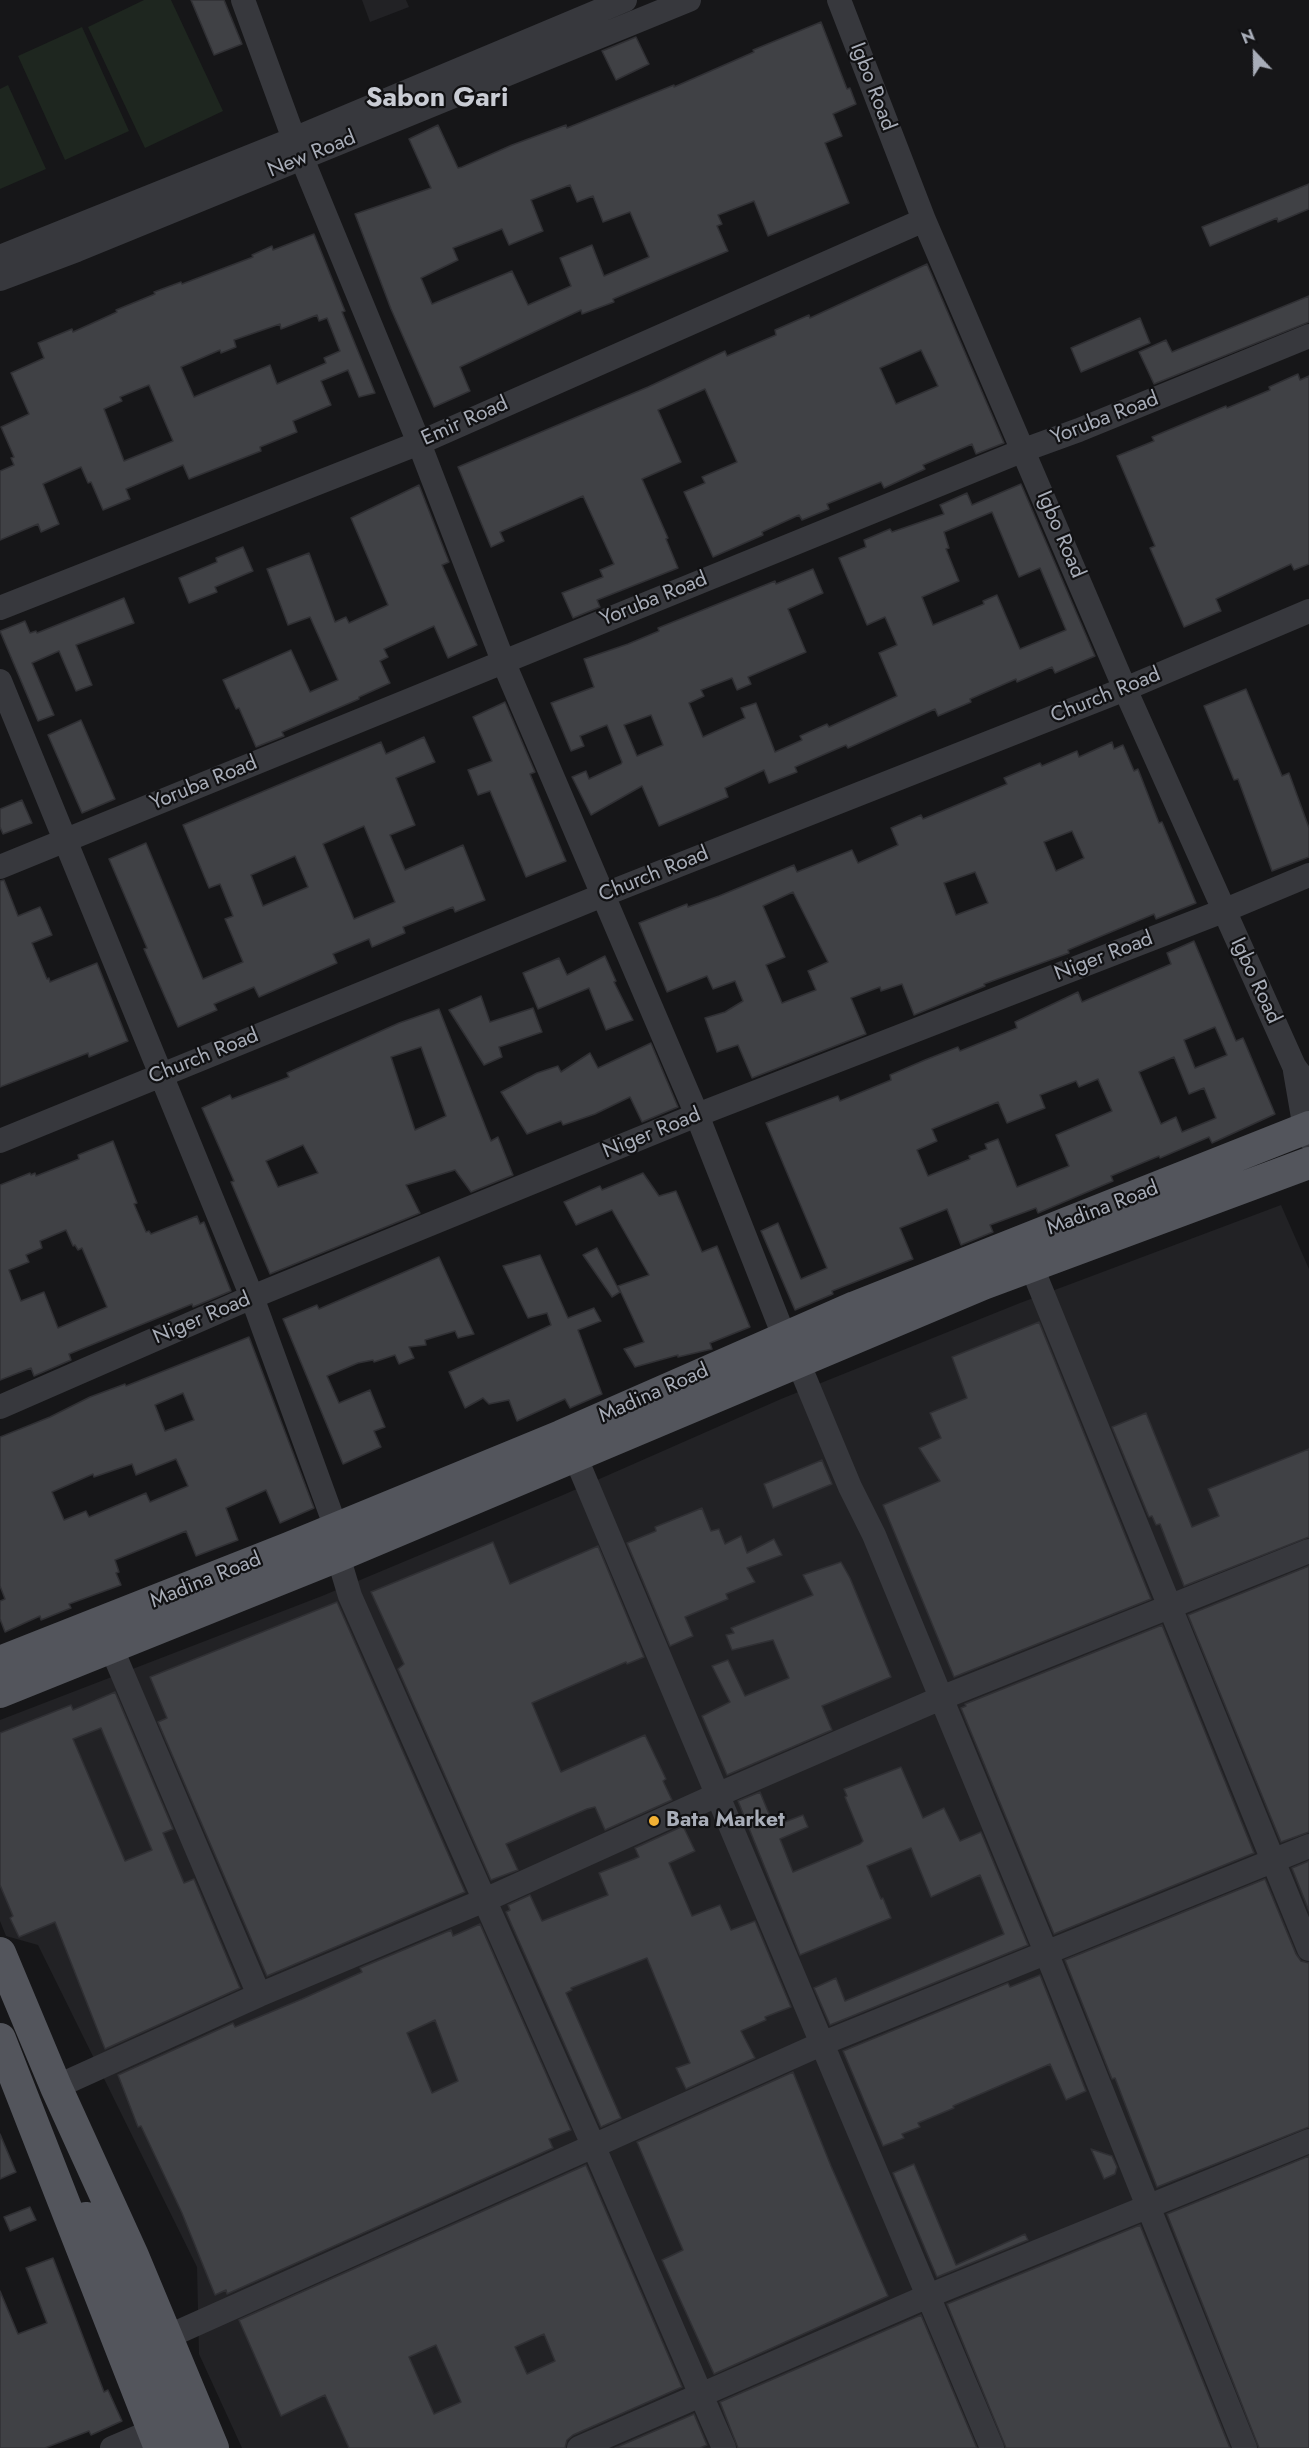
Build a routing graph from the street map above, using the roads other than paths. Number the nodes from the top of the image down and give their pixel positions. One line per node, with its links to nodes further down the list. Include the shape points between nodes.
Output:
1 (243, 0): 5 (street)
2 (625, 0): 5 (street, New Road)
3 (689, 0): 5 (street, New Road)
4 (839, 0): 6 (street, Igbo Road)
5 (298, 149): 7 (street, New Road); 8 (street, New Road); 10 (street)
6 (924, 220): 10 (street, Emir Road); 11 (street, Igbo Road)
7 (0, 257)
8 (0, 279)
9 (1309, 336): 11 (street, Yoruba Road)
10 (419, 443): 12 (street, Emir Road); 14 (street)
11 (1024, 450): 14 (street, Yoruba Road); 16 (street, Igbo Road)
12 (0, 608)
13 (1309, 611): 16 (street, Church Road)
14 (503, 662): 17 (street, Yoruba Road); 20 (street)
15 (0, 681): 17 (street)
16 (1125, 689): 20 (street, Church Road); 21 (street, Igbo Road)
17 (65, 840): 18 (street, Yoruba Road); 23 (street)
18 (0, 867)
19 (1309, 875): 21 (street, Niger Road)
20 (603, 895): 23 (street, Church Road); 25 (street)
21 (1223, 911): 22 (street, Igbo Road); 25 (street, Niger Road)
22 (1294, 1066): 24 (street, Igbo Road); 26 (street, Igbo Road)
23 (161, 1075): 27 (street, Church Road); 30 (street)
24 (1309, 1087)
25 (697, 1115): 30 (street, Niger Road); 31 (street)
26 (1308, 1131): 31 (main road, Madina Road, via 945,1270)
27 (0, 1141)
28 (1309, 1163): 29 (main road, Madina Road)
29 (1031, 1265): 31 (main road, Madina Road); 36 (street)
30 (252, 1297): 32 (street, Niger Road); 34 (street)
31 (791, 1349): 33 (main road, Madina Road); 34 (main road, Madina Road, via 561,1436); 40 (street)
32 (0, 1407)
33 (575, 1456): 34 (main road, Madina Road); 41 (street)
34 (337, 1542): 37 (main road, Madina Road); 38 (main road, Madina Road); 44 (street, via 350,1596)
35 (1309, 1551): 36 (street)
36 (1170, 1607): 40 (street); 43 (street)
37 (111, 1647): 39 (main road, Madina Road); 48 (street)
38 (0, 1662)
39 (0, 1692)
40 (941, 1698): 41 (street); 46 (street)
41 (717, 1795): 44 (street); 50 (street)
42 (1309, 1846): 43 (street)
43 (1275, 1860): 45 (street); 46 (street)
44 (485, 1900): 48 (street); 53 (street)
45 (1309, 1949)
46 (1046, 1952): 50 (street); 56 (street)
47 (0, 1953): 51 (main road)
48 (259, 1995): 51 (street)
49 (0, 2039): 55 (main road)
50 (821, 2044): 53 (street); 58 (street)
51 (56, 2087): 54 (main road)
52 (1309, 2141): 56 (street)
53 (593, 2145): 59 (street); 60 (street)
54 (96, 2172): 57 (main road, via 102,2217); 59 (main road)
55 (58, 2190): 57 (main road, via 91,2224); 61 (main road)
56 (1148, 2206): 58 (street); 69 (street)
57 (114, 2257): 63 (main road); 64 (main road)
58 (928, 2296): 60 (street); 68 (street)
59 (167, 2337): 65 (main road)
60 (702, 2394): 66 (street); 67 (street)
61 (156, 2439): 62 (street)
62 (112, 2448)
63 (184, 2448)
64 (197, 2448)
65 (213, 2448)
66 (579, 2448)
67 (724, 2448)
68 (992, 2448)
69 (1245, 2448)

